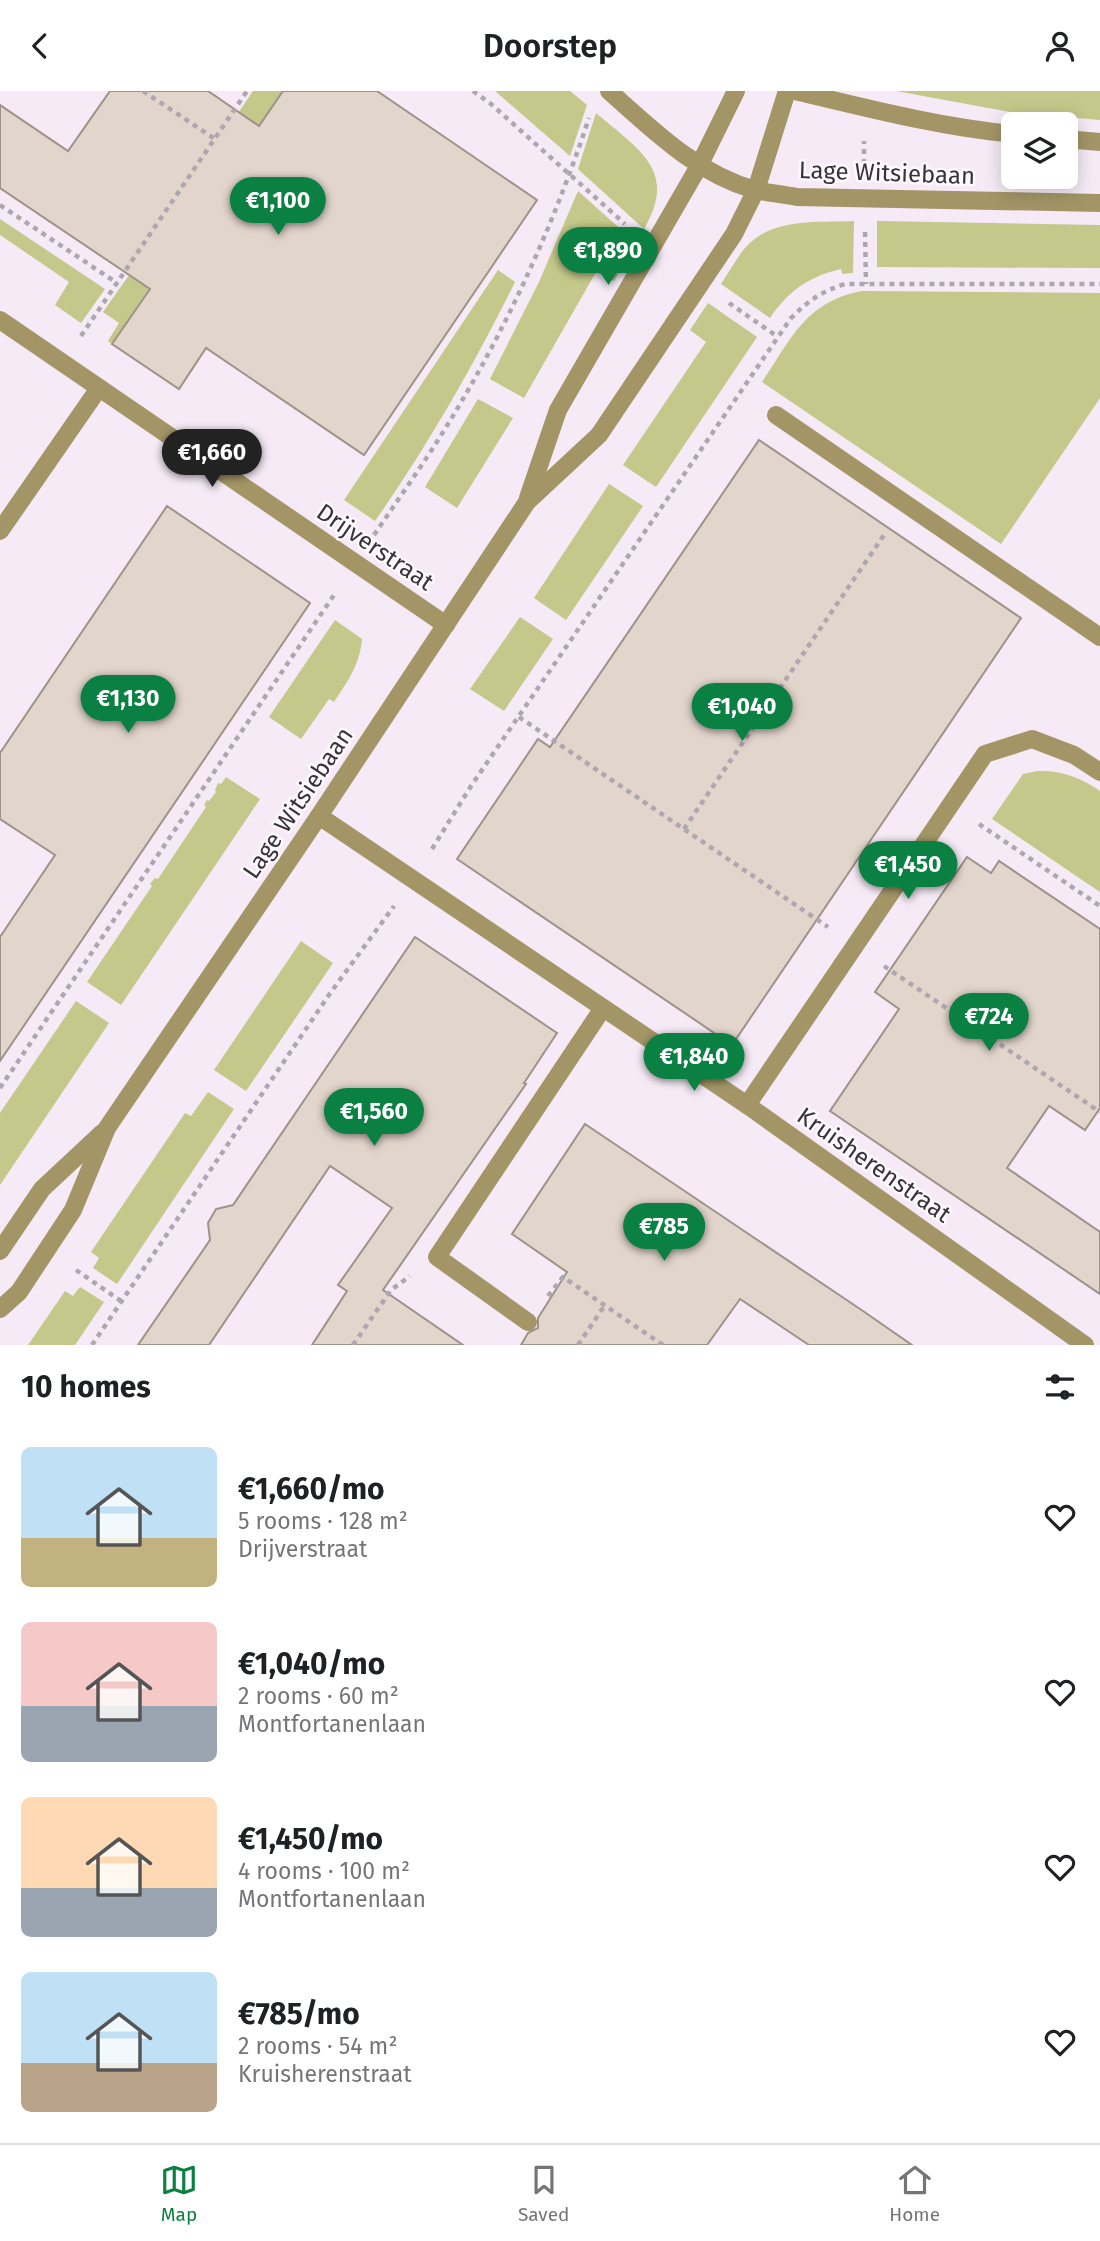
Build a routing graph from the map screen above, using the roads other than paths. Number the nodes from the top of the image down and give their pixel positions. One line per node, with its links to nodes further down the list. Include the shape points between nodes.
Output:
1 (610, 91): 8 (street)
2 (736, 91): 8 (street, Lage Witsiebaan)
3 (787, 91): 9 (street, Lage Witsiebaan)
4 (795, 91): 5 (street, Lage Witsiebaan)
5 (1001, 133)
6 (1078, 140): 7 (street)
7 (1100, 142)
8 (699, 166): 9 (street); 14 (street, Lage Witsiebaan, via 558,410)
9 (756, 190): 10 (street, Lage Witsiebaan, via 797,197); 14 (street, Lage Witsiebaan, via 734,235 599,435)
10 (1100, 203)
11 (0, 320): 12 (street, Drijverstraat)
12 (99, 388): 15 (street); 16 (street, Drijverstraat)
13 (776, 415): 17 (street)
14 (527, 502): 16 (street, Lage Witsiebaan)
15 (0, 531)
16 (446, 625): 19 (street, Lage Witsiebaan)
17 (1100, 637)
18 (1100, 772): 21 (street, via 1074,755 1032,739 985,754)
19 (319, 816): 20 (street, Kruisherenstraat); 22 (street, Lage Witsiebaan)
20 (603, 1008): 21 (street, Kruisherenstraat); 25 (street, via 437,1257)
21 (747, 1105): 26 (street, Kruisherenstraat)
22 (107, 1128): 23 (street, Lage Witsiebaan, via 42,1189); 24 (street, Lage Witsiebaan, via 73,1210 19,1292)
23 (0, 1251)
24 (0, 1308)
25 (528, 1322)
26 (1085, 1345)

